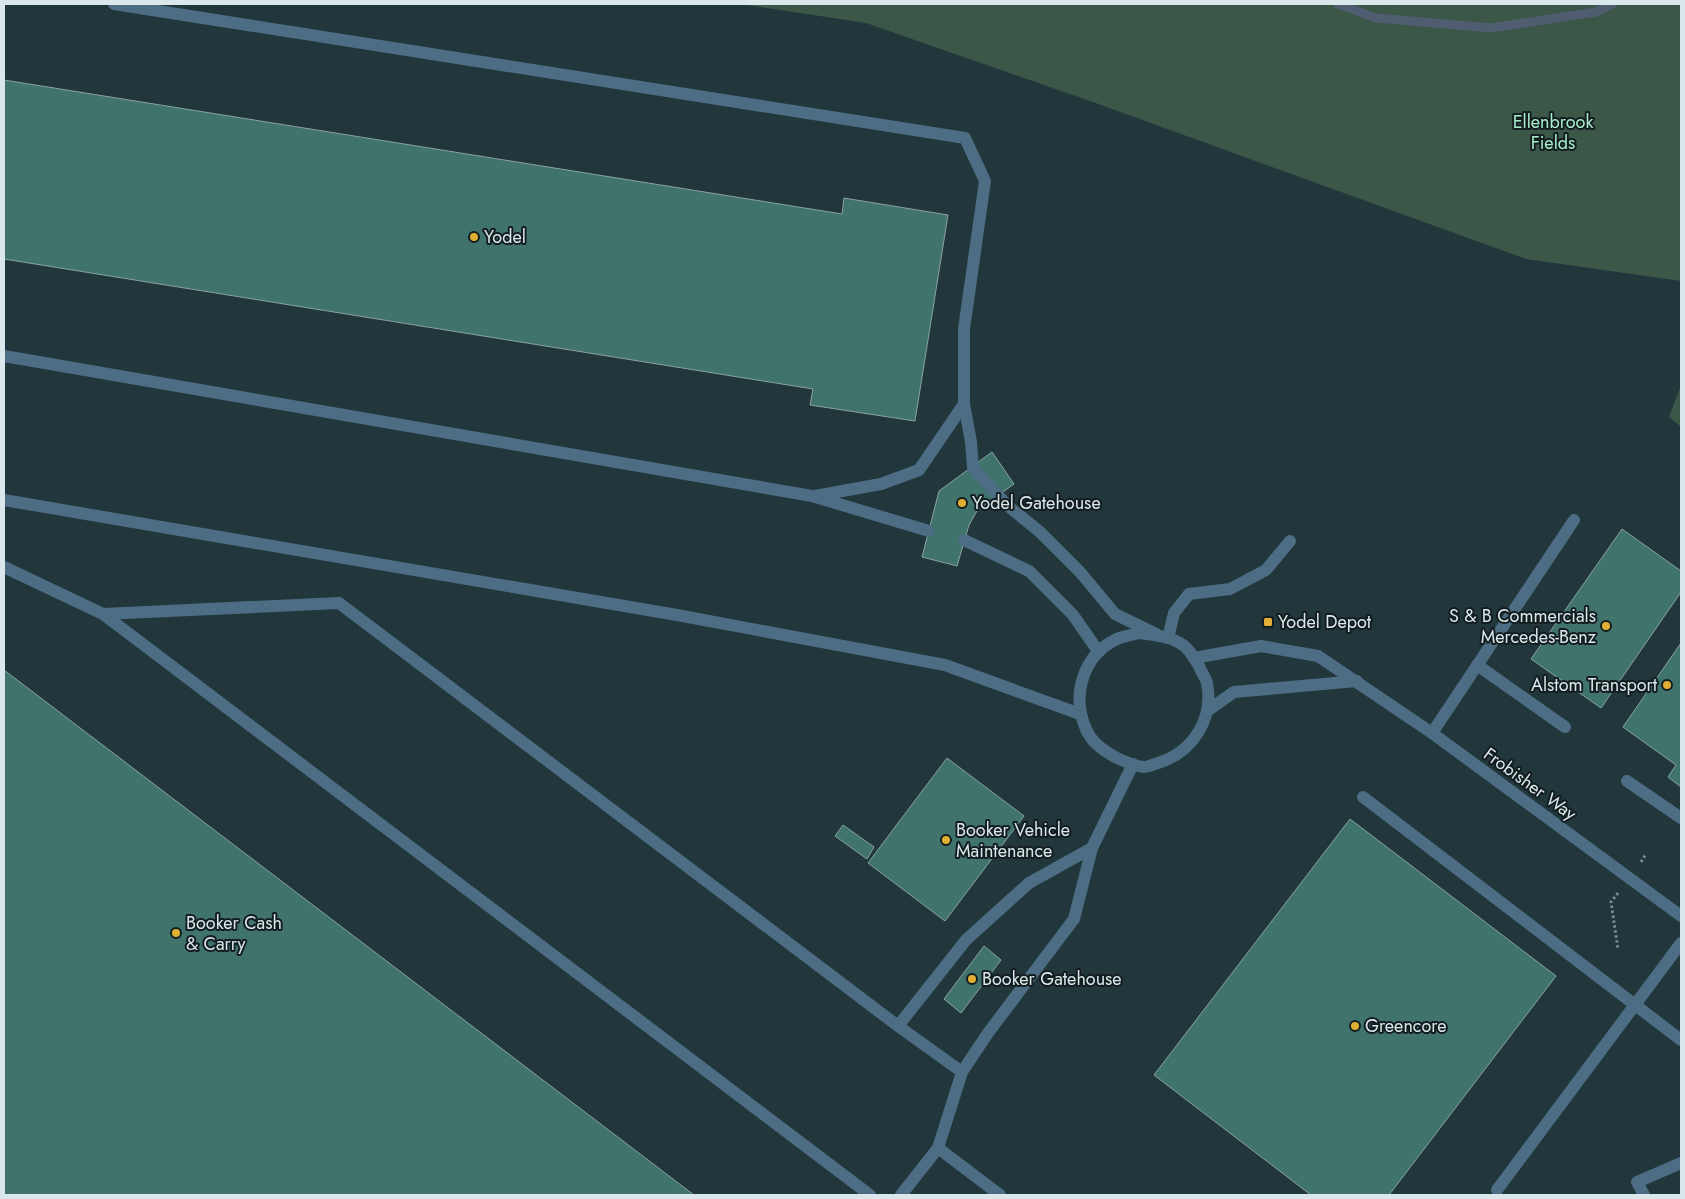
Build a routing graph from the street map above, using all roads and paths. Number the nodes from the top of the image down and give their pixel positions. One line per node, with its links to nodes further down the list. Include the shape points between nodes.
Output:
1 (114, 4): 3 (street, via 965,138 985,181 964,329)
2 (4, 356): 4 (street)
3 (964, 404): 4 (street, via 918,470 881,484); 12 (street, via 973,468 1008,506 1080,572 1115,614)
4 (812, 496): 7 (street)
5 (4, 500): 18 (street, via 945,664)
6 (1574, 520): 15 (street)
7 (929, 531)
8 (964, 540): 13 (street, via 1029,571 1073,615)
9 (1290, 541): 12 (street, via 1266,570 1230,589 1188,594)
10 (4, 567): 11 (street)
11 (103, 614): 29 (street, via 339,603); 35 (street)
12 (1163, 636): 13 (street, via 1139,633 1118,639); 14 (street, via 1183,645)
13 (1098, 651): 18 (street, via 1085,670 1081,684)
14 (1194, 658): 16 (street, Frobisher Way, via 1261,646 1318,656); 17 (street, via 1207,682)
15 (1478, 665): 19 (street); 20 (street)
16 (1357, 681): 17 (street, via 1234,692); 20 (street, Frobisher Way)
17 (1208, 711): 21 (street, via 1200,732 1185,749 1165,761 1144,767)
18 (1080, 714): 21 (street, via 1087,732 1101,749)
19 (1565, 727)
20 (1432, 733): 26 (street, Frobisher Way)
21 (1133, 764): 25 (street)
22 (1627, 781): 24 (street)
23 (1364, 797): 28 (street)
24 (1681, 818)
25 (1092, 848): 29 (street, via 1030,883 966,940); 31 (street, via 1074,919)
26 (1681, 916)
27 (1681, 943): 28 (street)
28 (1636, 1005): 30 (street); 34 (street)
29 (898, 1026): 31 (street)
30 (1681, 1040)
31 (962, 1072): 32 (street)
32 (938, 1148): 36 (street); 37 (street)
33 (1681, 1163): 38 (street, via 1637,1182)
34 (1497, 1190)
35 (870, 1195)
36 (901, 1195)
37 (1000, 1195)
38 (1644, 1195)

